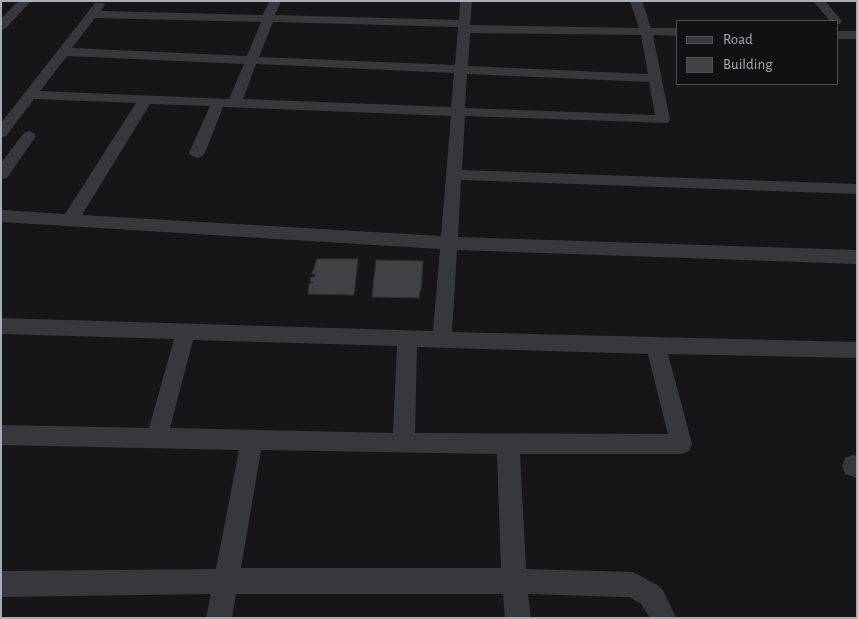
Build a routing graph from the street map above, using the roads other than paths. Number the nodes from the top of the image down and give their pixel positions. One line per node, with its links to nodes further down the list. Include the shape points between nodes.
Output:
1 (25, 1): 11 (street)
2 (102, 1): 7 (street)
3 (275, 1): 8 (street)
4 (466, 1): 12 (street)
5 (636, 1): 13 (street)
6 (819, 1): 9 (street)
7 (93, 14): 8 (street); 16 (street)
8 (268, 19): 12 (street); 17 (street)
9 (834, 20)
10 (838, 24): 15 (street)
11 (1, 26)
12 (464, 26): 13 (street); 18 (street)
13 (646, 31): 14 (street); 19 (street)
14 (676, 32)
15 (847, 35)
16 (65, 52): 17 (street); 20 (street)
17 (252, 60): 18 (street); 23 (street)
18 (461, 69): 19 (street); 26 (street)
19 (655, 78): 26 (street, via 663,120)
20 (30, 95): 21 (street); 25 (street)
21 (145, 100): 22 (street); 34 (street)
22 (218, 103): 23 (street); 29 (street)
23 (234, 104): 26 (street)
24 (1, 112): 25 (street)
25 (17, 112): 27 (street)
26 (458, 113): 31 (street)
27 (1, 133)
28 (29, 136): 30 (street)
29 (197, 153)
30 (4, 165)
31 (454, 174): 32 (street); 35 (street)
32 (857, 189)
33 (1, 216): 34 (street)
34 (70, 220): 35 (street)
35 (449, 243): 36 (street); 40 (street)
36 (857, 257)
37 (1, 326): 38 (street)
38 (186, 331): 39 (street); 44 (street)
39 (407, 338): 40 (street); 47 (street)
40 (442, 339): 41 (street)
41 (656, 346): 42 (street); 46 (street, via 681,444)
42 (857, 350)
43 (1, 435): 44 (street)
44 (157, 437): 45 (street)
45 (252, 439): 47 (street); 48 (street)
46 (508, 442): 47 (street); 49 (street)
47 (404, 443)
48 (225, 581): 49 (street); 50 (street); 51 (street)
49 (514, 581): 52 (street); 53 (street, via 633,585 650,595)
50 (1, 584)
51 (219, 618)
52 (518, 618)
53 (663, 618)

